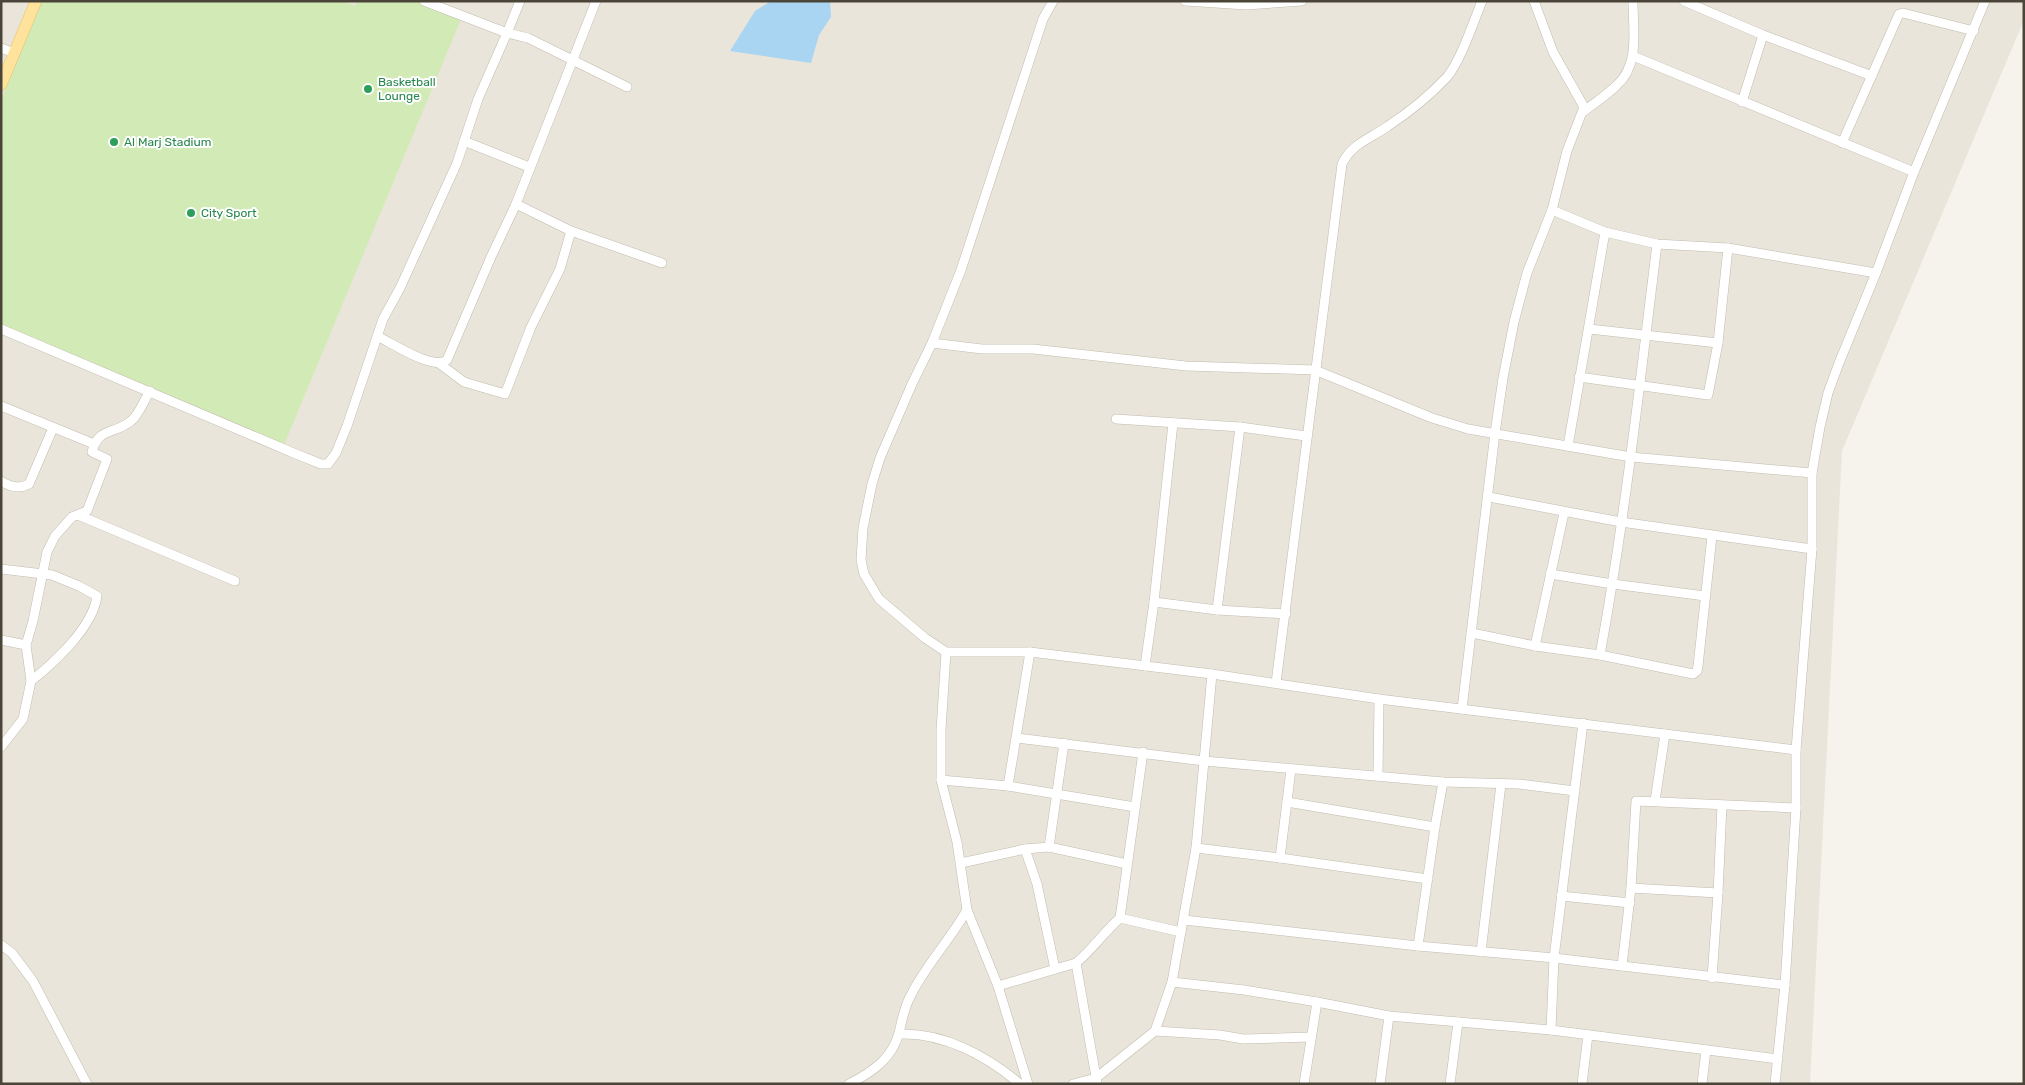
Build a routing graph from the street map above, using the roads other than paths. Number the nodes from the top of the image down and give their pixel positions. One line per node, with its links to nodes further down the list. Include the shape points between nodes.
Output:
1 (36, 1): 17 (main road)
2 (424, 1): 14 (street)
3 (520, 1): 14 (street)
4 (596, 1): 19 (street)
5 (1053, 1): 41 (street, via 1043,19 961,270)
6 (1185, 1): 7 (street, via 1246,5)
7 (1302, 1)
8 (1482, 1): 44 (street, via 1446,78 1387,127 1357,144 1342,164)
9 (1534, 1): 24 (street, via 1553,52 1583,102)
10 (1633, 1): 18 (street)
11 (1684, 1): 15 (street)
12 (1985, 1): 13 (street)
13 (1974, 31): 20 (street, via 1899,14); 28 (street)
14 (507, 33): 19 (street, via 528,38); 25 (street, via 478,99)
15 (1762, 35): 20 (street); 23 (street)
16 (1, 48): 17 (street)
17 (14, 54): 21 (main road)
18 (1633, 56): 23 (street); 24 (street, via 1625,76 1617,85)
19 (574, 60): 22 (street); 27 (street)
20 (1872, 76): 26 (street)
21 (1, 86)
22 (627, 87)
23 (1742, 102): 26 (street)
24 (1583, 112): 30 (street, via 1567,151)
25 (464, 141): 27 (street); 40 (street, via 417,253 382,319)
26 (1842, 143): 28 (street)
27 (529, 167): 29 (street)
28 (1914, 172): 36 (street)
29 (516, 204): 31 (street); 43 (street, via 451,354)
30 (1552, 210): 32 (street); 53 (street, via 1520,297 1503,378)
31 (571, 231): 35 (street); 43 (street, via 560,269 531,327 504,394 464,382)
32 (1604, 232): 33 (street); 38 (street)
33 (1657, 244): 34 (street); 39 (street)
34 (1728, 248): 36 (street); 42 (street)
35 (662, 263)
36 (1876, 273): 58 (street, via 1828,393)
37 (1, 329): 47 (street)
38 (1589, 329): 39 (street); 45 (street)
39 (1646, 335): 42 (street); 46 (street)
40 (377, 336): 43 (street, via 418,358); 47 (street, via 347,426 328,464 296,454)
41 (932, 343): 44 (street, via 982,349 1033,349 1186,366); 79 (street, via 880,458 863,528 860,560 864,574 879,599)
42 (1718, 343): 46 (street, via 1707,396)
43 (440, 364)
44 (1314, 370): 53 (street, via 1432,418); 54 (street)
45 (1579, 377): 46 (street); 56 (street)
46 (1640, 386): 57 (street)
47 (150, 391): 55 (street, via 132,420 107,432)
48 (1, 406): 52 (street)
49 (1116, 419): 50 (street)
50 (1173, 423): 51 (street); 72 (street)
51 (1240, 427): 54 (street); 73 (street)
52 (53, 428): 55 (street); 59 (street, via 29,484 17,487)
53 (1496, 433): 56 (street); 60 (street)
54 (1306, 436): 74 (street)
55 (94, 444): 62 (street, via 92,452 107,459 87,511)
56 (1568, 446): 57 (street)
57 (1631, 457): 58 (street); 63 (street)
58 (1812, 473): 65 (street)
59 (1, 481)
60 (1489, 497): 61 (street); 75 (street)
61 (1564, 512): 63 (street); 67 (street)
62 (78, 515): 68 (street, via 72,517 55,536 47,552); 69 (street)
63 (1621, 522): 64 (street); 70 (street)
64 (1712, 536): 65 (street); 71 (street)
65 (1812, 550): 93 (street)
66 (1, 569): 68 (street)
67 (1550, 574): 70 (street); 78 (street)
68 (42, 575): 77 (street); 84 (street, via 52,575 97,596 85,624 60,658)
69 (235, 580)
70 (1613, 584): 71 (street); 81 (street)
71 (1705, 596): 81 (street, via 1695,673)
72 (1154, 602): 73 (street); 82 (street)
73 (1218, 610): 74 (street)
74 (1286, 614): 85 (street)
75 (1472, 633): 78 (street); 87 (street)
76 (1, 640): 77 (street)
77 (26, 645): 84 (street)
78 (1536, 646): 81 (street)
79 (946, 652): 80 (street); 98 (street)
80 (1030, 652): 82 (street); 90 (street)
81 (1600, 655)
82 (1145, 666): 83 (street)
83 (1212, 674): 85 (street); 95 (street)
84 (31, 681): 92 (street, via 22,720)
85 (1276, 683): 86 (street)
86 (1379, 699): 87 (street); 97 (street)
87 (1462, 709): 88 (street)
88 (1583, 723): 89 (street); 102 (street)
89 (1665, 734): 93 (street); 104 (street)
90 (1017, 738): 91 (street); 101 (street)
91 (1064, 743): 94 (street); 103 (street)
92 (1, 747)
93 (1796, 750): 108 (street)
94 (1143, 752): 95 (street); 107 (street)
95 (1204, 761): 96 (street); 111 (street)
96 (1291, 769): 97 (street); 105 (street)
97 (1378, 776): 99 (street)
98 (941, 780): 101 (street); 114 (street)
99 (1443, 782): 100 (street); 109 (street)
100 (1501, 784): 102 (street); 127 (street)
101 (1008, 786): 103 (street)
102 (1575, 791): 119 (street)
103 (1056, 793): 107 (street); 110 (street)
104 (1655, 801): 106 (street); 117 (street, via 1636,802)
105 (1287, 802): 109 (street); 113 (street)
106 (1722, 806): 108 (street); 118 (street)
107 (1135, 807): 115 (street)
108 (1796, 808): 134 (street)
109 (1435, 827): 116 (street)
110 (1049, 847): 112 (street); 115 (street)
111 (1196, 848): 113 (street); 123 (street)
112 (1025, 849): 114 (street); 131 (street, via 1037,884)
113 (1280, 858): 116 (street)
114 (961, 863): 121 (street)
115 (1127, 864): 122 (street)
116 (1428, 879): 126 (street)
117 (1631, 888): 118 (street); 120 (street)
118 (1718, 893): 132 (street)
119 (1561, 896): 120 (street); 128 (street)
120 (1630, 903): 130 (street)
121 (968, 910): 135 (street); 141 (street, via 909,997)
122 (1120, 918): 124 (street); 129 (street)
123 (1184, 920): 124 (street); 126 (street)
124 (1181, 932): 133 (street)
125 (1, 945): 147 (street, via 12,953 33,981)
126 (1418, 946): 127 (street)
127 (1481, 952): 128 (street)
128 (1554, 958): 130 (street); 140 (street)
129 (1076, 963): 131 (street); 146 (street)
130 (1622, 966): 132 (street)
131 (1055, 968): 135 (street)
132 (1712, 978): 134 (street)
133 (1172, 982): 136 (street); 139 (street)
134 (1785, 985): 145 (street)
135 (998, 986): 150 (street)
136 (1317, 1002): 137 (street); 143 (street)
137 (1389, 1016): 138 (street); 153 (street)
138 (1458, 1022): 140 (street); 154 (street)
139 (1156, 1030): 143 (street, via 1243,1039); 146 (street)
140 (1551, 1030): 142 (street)
141 (899, 1034): 148 (street, via 889,1056); 149 (street, via 929,1036 960,1047 985,1058)
142 (1588, 1035): 144 (street); 155 (street)
143 (1311, 1037): 152 (street)
144 (1706, 1050): 145 (street); 156 (street)
145 (1778, 1059): 157 (street)
146 (1097, 1081): 151 (street)
147 (87, 1084)
148 (849, 1084)
149 (1020, 1084)
150 (1028, 1084)
151 (1073, 1084)
152 (1304, 1084)
153 (1380, 1084)
154 (1450, 1084)
155 (1582, 1084)
156 (1702, 1084)
157 (1775, 1084)

